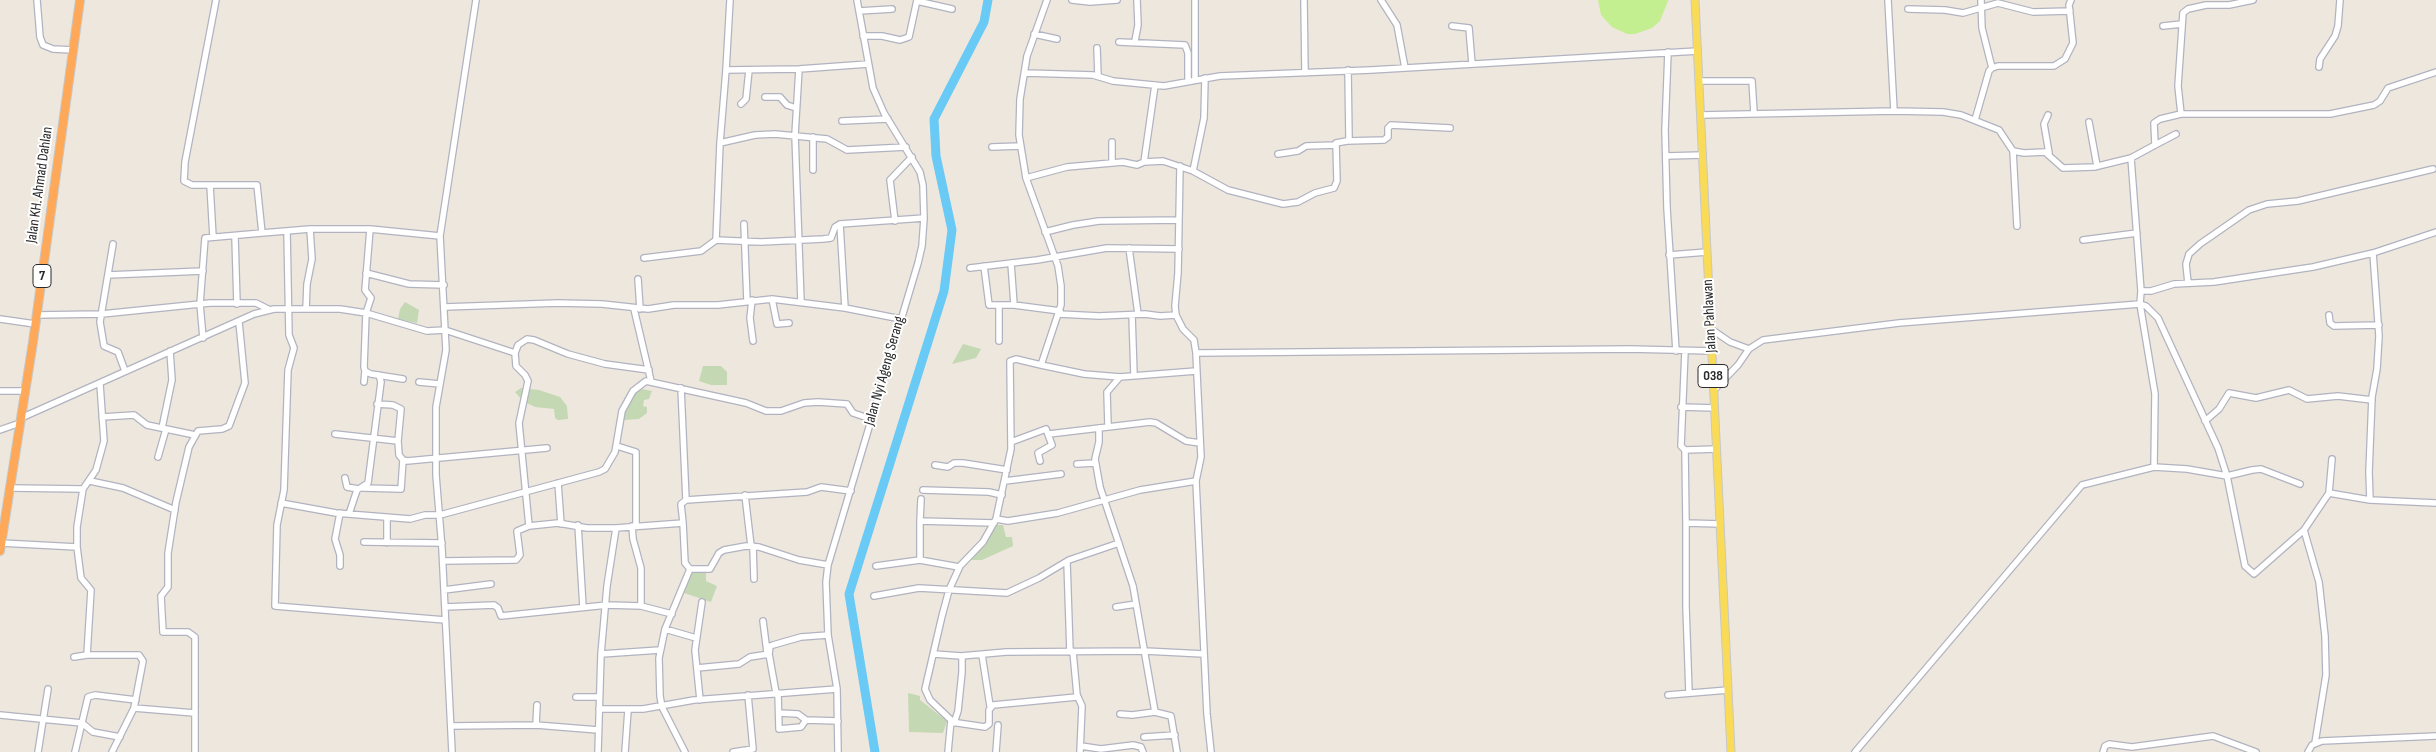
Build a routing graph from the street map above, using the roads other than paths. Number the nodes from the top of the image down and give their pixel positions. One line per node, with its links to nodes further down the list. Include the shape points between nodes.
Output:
1 (37, 0): 37 (street, via 43,45)
2 (80, 0): 37 (highway, Jalan KH. Ahmad Dahlan / 7)
3 (216, 0): 96 (street, via 183,176 188,184)
4 (476, 0): 110 (street)
5 (730, 0): 46 (street)
6 (857, 0): 27 (street, Jalan Nyi Ageng Serang)
7 (1047, 0): 31 (street)
8 (1072, 0): 9 (street)
9 (1117, 0)
10 (1137, 0): 34 (street)
11 (1195, 0): 54 (street)
12 (1304, 0): 51 (street)
13 (1381, 0): 43 (street, via 1397,25)
14 (1695, 0): 38 (main road, Jalan Pahlawan / 038)
15 (1888, 0): 60 (street)
16 (1981, 0): 22 (street)
17 (2071, 0): 26 (street)
18 (2253, 0): 21 (street)
19 (2340, 0): 42 (street, via 2335,36)
20 (917, 1): 24 (street); 32 (street, via 909,37 900,40)
21 (2244, 1): 28 (street, via 2188,9 2183,13)
22 (1981, 8): 25 (street, via 1963,14); 26 (street, via 1998,3 2033,12); 44 (street, via 1982,28)
23 (892, 9): 27 (street)
24 (952, 9)
25 (1908, 9)
26 (2070, 11): 44 (street, via 2072,43 2061,63)
27 (859, 12): 32 (street, Jalan Nyi Ageng Serang)
28 (2182, 24): 30 (street); 62 (street, via 2178,86)
29 (1452, 26): 41 (street, via 1469,28)
30 (2164, 26)
31 (1034, 34): 33 (street); 50 (street)
32 (863, 36): 40 (street, Jalan Nyi Ageng Serang)
33 (1057, 39)
34 (1135, 41): 35 (street); 54 (street, via 1185,45)
35 (1119, 42)
36 (1097, 48): 52 (street)
37 (73, 50): 153 (highway, Jalan KH. Ahmad Dahlan / 7)
38 (1698, 51): 39 (street); 55 (main road, Jalan Pahlawan / 038)
39 (1668, 52): 41 (street); 85 (street)
40 (868, 64): 45 (street); 65 (street, Jalan Nyi Ageng Serang, via 873,88)
41 (1472, 64): 43 (street)
42 (2318, 67)
43 (1405, 68): 48 (street)
44 (1992, 68): 66 (street)
45 (799, 69): 47 (street); 59 (street)
46 (726, 70): 47 (street); 75 (street)
47 (749, 70): 58 (street, via 746,99)
48 (1348, 70): 51 (street); 73 (street)
49 (2436, 72): 62 (street, via 2388,88 2380,102 2374,105 2330,114)
50 (1026, 73): 52 (street); 78 (street, via 1020,99)
51 (1305, 73): 53 (street)
52 (1098, 76): 56 (street, via 1113,81)
53 (1205, 78): 54 (street); 94 (street, via 1204,118)
54 (1192, 81): 56 (street)
55 (1700, 81): 61 (street, via 1752,81); 63 (main road, Jalan Pahlawan / 038)
56 (1155, 85): 89 (street)
57 (765, 97): 59 (street, via 780,97 785,104)
58 (741, 104)
59 (796, 108): 71 (street)
60 (1894, 111): 61 (street); 66 (street, via 1943,112)
61 (1754, 113): 63 (street)
62 (2181, 114): 77 (street, via 2155,122)
63 (1701, 115): 84 (main road, Jalan Pahlawan / 038)
64 (2048, 115): 82 (street, via 2044,124)
65 (888, 119): 67 (street); 79 (street, Jalan Nyi Ageng Serang)
66 (1975, 120): 81 (street, via 2000,130)
67 (842, 121)
68 (2089, 122): 91 (street)
69 (1450, 128): 73 (street, via 1391,125 1384,140)
70 (2176, 134): 77 (street)
71 (794, 135): 72 (street); 75 (street, via 762,134); 116 (street)
72 (814, 137): 79 (street, via 831,140 847,150); 93 (street)
73 (1347, 141): 76 (street)
74 (1112, 142): 88 (street)
75 (720, 143): 113 (street)
76 (1336, 145): 83 (street, via 1306,146 1298,151); 94 (street, via 1335,186 1293,203 1283,204 1238,193)
77 (2155, 145): 87 (street)
78 (1020, 146): 80 (street); 95 (street)
79 (906, 147): 86 (street, Jalan Nyi Ageng Serang)
80 (992, 147)
81 (2013, 151): 82 (street); 102 (street)
82 (2049, 153): 91 (street, via 2063,168)
83 (1278, 154)
84 (1703, 155): 85 (street); 120 (main road, Jalan Pahlawan / 038)
85 (1666, 156): 122 (street)
86 (912, 157): 97 (street, Jalan Nyi Ageng Serang, via 922,178); 99 (street, via 890,180)
87 (2131, 158): 91 (street); 108 (street)
88 (1112, 162): 89 (street, via 1137,165); 95 (street, via 1067,167)
89 (1144, 162): 90 (street, via 1163,161)
90 (1180, 166): 94 (street); 98 (street)
91 (2097, 166)
92 (2433, 169): 132 (street, via 2250,210 2188,254)
93 (814, 170)
94 (1192, 171)
95 (1026, 178): 106 (street)
96 (210, 185): 109 (street, via 258,185); 111 (street)
97 (924, 218): 99 (street); 156 (street, Jalan Nyi Ageng Serang, via 922,246)
98 (1179, 220): 106 (street, via 1099,221); 119 (street)
99 (895, 221): 101 (street)
100 (744, 224): 115 (street)
101 (840, 224): 116 (street, via 835,227 832,238); 145 (street)
102 (2017, 226)
103 (310, 229): 104 (street); 105 (street); 146 (street, via 312,259)
104 (370, 229): 110 (street); 129 (street)
105 (287, 231): 109 (street); 144 (street)
106 (1045, 232): 124 (street)
107 (2436, 232): 121 (street)
108 (2137, 233): 114 (street); 134 (street)
109 (262, 234): 112 (street)
110 (440, 236): 133 (street)
111 (213, 237): 112 (street); 128 (street, via 205,238)
112 (235, 237): 139 (street)
113 (716, 240): 115 (street); 123 (street, via 701,251)
114 (2083, 240)
115 (745, 241): 116 (street); 136 (street)
116 (800, 241): 137 (street)
117 (114, 244): 130 (street)
118 (1129, 248): 119 (street); 124 (street, via 1082,251); 152 (street)
119 (1179, 249): 154 (street)
120 (1707, 252): 122 (street); 162 (main road, Jalan Pahlawan / 038)
121 (2373, 253): 132 (street, via 2313,267); 161 (street)
122 (1669, 255): 169 (street)
123 (644, 258)
124 (1055, 258): 125 (street); 149 (street, via 1061,286)
125 (1011, 263): 126 (street); 141 (street)
126 (984, 266): 127 (street); 142 (street, via 988,303)
127 (970, 268)
128 (203, 271): 130 (street); 138 (street)
129 (366, 273): 133 (street, via 409,284); 150 (street, via 365,290 371,298)
130 (108, 275): 151 (street)
131 (638, 279): 147 (street)
132 (2188, 283): 134 (street)
133 (441, 285): 143 (street)
134 (2141, 290): 140 (street)
135 (772, 299): 136 (street); 137 (street); 159 (street, via 777,324)
136 (750, 301): 147 (street); 165 (street)
137 (801, 302): 145 (street)
138 (200, 304): 139 (street); 151 (street); 164 (street)
139 (237, 304): 148 (street, via 256,303)
140 (2140, 304): 167 (street, via 1899,323 1763,340); 199 (street, via 2158,318); 224 (street, via 2155,394)
141 (1014, 305): 142 (street); 149 (street)
142 (1000, 306): 166 (street)
143 (444, 307): 147 (street, via 558,303); 163 (street)
144 (288, 308): 146 (street); 148 (street); 247 (street, via 289,338 294,348 288,370)
145 (845, 308): 156 (street)
146 (306, 309): 150 (street, via 332,308)
147 (637, 309): 175 (street)
148 (270, 310): 158 (street)
149 (1060, 312): 152 (street, via 1099,316); 174 (street)
150 (366, 313): 163 (street, via 427,331); 177 (street)
151 (102, 314): 153 (street); 176 (street, via 104,346 118,352)
152 (1135, 314): 154 (street); 181 (street)
153 (36, 315): 160 (highway, Jalan KH. Ahmad Dahlan / 7)
154 (1176, 315): 173 (street, via 1182,329 1194,340)
155 (2329, 315): 161 (street, via 2330,324 2334,326)
156 (901, 318): 197 (street, Jalan Nyi Ageng Serang)
157 (0, 319): 160 (street)
158 (239, 322): 164 (street); 206 (street, via 245,383 234,415 226,428 202,430)
159 (788, 323)
160 (35, 324): 191 (highway, Jalan KH. Ahmad Dahlan / 7)
161 (2379, 325): 192 (street)
162 (1711, 329): 167 (street, via 1730,342); 171 (main road, Jalan Pahlawan / 038)
163 (445, 330): 172 (street); 187 (street, via 446,350)
164 (203, 338): 168 (street)
165 (753, 341)
166 (999, 341)
167 (1749, 349): 189 (street)
168 (170, 351): 176 (street); 202 (street, via 172,380)
169 (1676, 351): 170 (street); 173 (street)
170 (1685, 351): 171 (street); 194 (street)
171 (1708, 351): 189 (main road, Jalan Pahlawan / 038)
172 (514, 353): 175 (street, via 521,341 534,340 605,364); 214 (street, via 518,370 528,381 519,419)
173 (1196, 353): 178 (street)
174 (1041, 365): 180 (street, via 1084,374); 209 (street, via 1016,359 1010,361)
175 (649, 370): 183 (street)
176 (125, 371): 186 (street)
177 (365, 371): 179 (street); 184 (street)
178 (1196, 371): 181 (street); 210 (street)
179 (378, 375): 182 (street); 193 (street, via 381,382)
180 (1120, 376): 181 (street); 200 (street, via 1107,392)
181 (1134, 376)
182 (403, 379)
183 (651, 381): 188 (street); 211 (street, via 633,391 622,411)
184 (364, 382)
185 (419, 382): 187 (street)
186 (100, 384): 196 (street); 198 (street)
187 (440, 384): 219 (street, via 436,407)
188 (681, 388): 197 (street, via 766,411 781,411 818,402 847,404 853,413); 244 (street)
189 (1714, 390): 195 (main road, Jalan Pahlawan / 038)
190 (0, 391): 191 (street)
191 (25, 391): 198 (highway, Jalan KH. Ahmad Dahlan / 7)
192 (2372, 400): 199 (street, via 2338,396 2307,399 2288,390 2256,398 2229,393 2220,409); 245 (street)
193 (377, 404): 207 (street); 208 (street, via 401,409)
194 (1682, 408): 195 (street); 215 (street, via 1681,442)
195 (1715, 408): 213 (main road, Jalan Pahlawan / 038)
196 (102, 417): 202 (street, via 134,415 147,425); 229 (street, via 104,441)
197 (871, 419): 238 (street, Jalan Nyi Ageng Serang)
198 (20, 420): 203 (street); 234 (highway, Jalan KH. Ahmad Dahlan / 7)
199 (2205, 421): 227 (street)
200 (1108, 426): 201 (street); 210 (street, via 1156,423 1178,437)
201 (1099, 428): 205 (street); 221 (street)
202 (164, 429): 206 (street); 216 (street)
203 (0, 430)
204 (335, 434): 207 (street)
205 (1049, 434): 209 (street, via 1042,429); 220 (street, via 1052,445 1038,453)
206 (194, 435): 250 (street, via 179,484)
207 (372, 439): 208 (street); 235 (street, via 368,483)
208 (398, 441): 218 (street, via 399,455)
209 (1011, 442): 225 (street)
210 (1200, 443): 231 (street)
211 (617, 446): 232 (street, via 605,469); 263 (street, via 636,452)
212 (547, 448): 214 (street)
213 (1717, 449): 215 (street); 260 (main road, Jalan Pahlawan / 038)
214 (522, 450): 219 (street); 239 (street)
215 (1685, 450): 258 (street)
216 (158, 457)
217 (2332, 459): 240 (street)
218 (403, 460): 219 (street); 235 (street, via 401,489)
219 (437, 460): 253 (street)
220 (1040, 461)
221 (1095, 463): 222 (street); 246 (street)
222 (1077, 464)
223 (935, 466): 225 (street, via 963,463)
224 (2154, 467): 227 (street); 366 (street, via 2078,488 1972,618)
225 (1007, 470): 230 (street)
226 (1061, 474): 230 (street)
227 (2228, 476): 233 (street, via 2261,469); 265 (street, via 2245,566 2251,572 2254,574)
228 (345, 478): 235 (street, via 346,486)
229 (90, 481): 236 (street); 250 (street, via 123,488)
230 (1005, 481): 242 (street)
231 (1196, 481): 246 (street, via 1140,490); 306 (street)
232 (558, 483): 239 (street); 259 (street)
233 (2300, 484)
234 (10, 488): 236 (street); 249 (highway, Jalan KH. Ahmad Dahlan / 7)
235 (361, 488): 252 (street)
236 (83, 489): 272 (street)
237 (923, 490): 242 (street)
238 (851, 491): 241 (street, via 821,487 807,492); 276 (street, Jalan Nyi Ageng Serang)
239 (526, 492): 253 (street); 262 (street)
240 (2329, 492): 245 (street); 265 (street)
241 (745, 495): 244 (street); 270 (street)
242 (1002, 495): 255 (street)
243 (921, 499): 256 (street)
244 (686, 500): 257 (street, via 681,504)
245 (2370, 500): 248 (street)
246 (1104, 501): 255 (street, via 1058,513); 269 (street)
247 (281, 503): 251 (street); 294 (street, via 276,525 276,608)
248 (2436, 503)
249 (4, 506): 271 (highway, Jalan KH. Ahmad Dahlan / 7)
250 (175, 510): 330 (street, via 168,553 168,587 161,596 162,630 194,634)
251 (340, 513): 252 (street); 277 (street, via 335,539)
252 (349, 514): 254 (street)
253 (440, 515): 254 (street); 268 (street)
254 (387, 518): 267 (street)
255 (995, 521): 256 (street); 279 (street, via 983,542)
256 (920, 522): 273 (street)
257 (683, 523): 263 (street); 280 (street, via 685,563)
258 (1686, 523): 260 (street); 315 (street)
259 (561, 524): 261 (street); 262 (street)
260 (1720, 524): 313 (main road, Jalan Pahlawan / 038)
261 (578, 525): 264 (street); 291 (street)
262 (528, 526): 274 (street, via 517,531 520,555 516,560)
263 (634, 526): 264 (street); 289 (street, via 633,540 641,574)
264 (616, 528): 288 (street)
265 (2304, 530): 347 (street, via 2319,582 2326,645 2326,675)
266 (364, 542): 267 (street)
267 (387, 543): 268 (street)
268 (442, 543): 274 (street)
269 (1119, 543): 275 (street); 287 (street)
270 (752, 546): 276 (street); 280 (street, via 724,550 710,569); 281 (street)
271 (1, 547): 272 (street)
272 (77, 548): 302 (street, via 81,578 91,590)
273 (920, 560): 278 (street); 279 (street)
274 (443, 561): 283 (street)
275 (1067, 562): 284 (street, via 1007,593); 301 (street)
276 (828, 565): 297 (street, Jalan Nyi Ageng Serang)
277 (340, 566)
278 (876, 566)
279 (959, 568): 284 (street)
280 (690, 569): 293 (street)
281 (754, 579)
282 (491, 584): 283 (street)
283 (444, 590): 290 (street)
284 (949, 590): 285 (street, via 911,588); 305 (street)
285 (874, 596)
286 (702, 602): 298 (street)
287 (1136, 604): 292 (street); 300 (street)
288 (607, 606): 289 (street); 291 (street); 303 (street)
289 (641, 606): 293 (street)
290 (445, 607): 291 (street, via 494,605 501,616); 294 (street)
291 (583, 607)
292 (1116, 607)
293 (672, 614): 296 (street)
294 (443, 620): 341 (street)
295 (763, 621): 304 (street)
296 (665, 629): 298 (street); 299 (street)
297 (828, 634): 304 (street, via 773,644); 312 (street, Jalan Nyi Ageng Serang)
298 (696, 638): 310 (street)
299 (660, 650): 303 (street); 325 (street)
300 (1145, 651): 301 (street); 306 (street); 329 (street)
301 (1072, 652): 307 (street); 320 (street)
302 (87, 654): 309 (street); 321 (street, via 141,656 143,661)
303 (601, 654): 319 (street)
304 (768, 654): 310 (street, via 732,665); 314 (street)
305 (934, 654): 308 (street); 338 (street, via 925,692)
306 (1204, 654): 364 (street)
307 (982, 655): 308 (street); 324 (street)
308 (962, 656): 338 (street, via 958,711)
309 (74, 657)
310 (697, 668): 322 (street)
311 (48, 689): 334 (street)
312 (836, 689): 314 (street); 336 (street, Jalan Nyi Ageng Serang)
313 (1725, 690): 315 (street); 365 (main road, Jalan Pahlawan / 038)
314 (777, 693): 316 (street); 331 (street)
315 (1689, 693): 317 (street)
316 (748, 695): 322 (street); 358 (street, via 752,749)
317 (1668, 695)
318 (576, 697): 319 (street)
319 (599, 697): 327 (street)
320 (1077, 697): 324 (street); 348 (street, via 1082,706)
321 (136, 700): 326 (street); 337 (street, via 88,697)
322 (700, 700): 325 (street)
323 (537, 705): 339 (street)
324 (990, 706): 338 (street, via 987,726)
325 (662, 707): 328 (street); 357 (street)
326 (134, 708): 330 (street); 345 (street)
327 (599, 709): 328 (street); 342 (street)
328 (628, 710): 356 (street)
329 (1155, 712): 332 (street, via 1132,716); 343 (street, via 1170,715)
330 (194, 713): 353 (street)
331 (779, 714): 335 (street, via 798,714); 335 (street, via 779,729 802,726)
332 (1120, 714)
333 (0, 715): 334 (street)
334 (44, 719): 337 (street); 350 (street)
335 (806, 720): 336 (street)
336 (838, 721): 359 (street, Jalan Nyi Ageng Serang)
337 (82, 723): 345 (street, via 93,732); 351 (street)
338 (952, 723): 360 (street, via 947,737)
339 (536, 725): 341 (street); 342 (street)
340 (998, 725): 361 (street)
341 (451, 726): 354 (street)
342 (598, 730): 355 (street)
343 (1175, 735): 346 (street); 363 (street)
344 (2436, 736): 347 (street)
345 (120, 737): 352 (street)
346 (1144, 737)
347 (2314, 743): 369 (street)
348 (1080, 749): 362 (street, via 1101,750 1133,745 1141,746)
349 (2246, 751): 367 (street, via 2212,736 2138,747 2109,744); 368 (street)
350 (38, 752)
351 (75, 752)
352 (112, 752)
353 (195, 752)
354 (452, 752)
355 (598, 752)
356 (625, 752)
357 (685, 752)
358 (733, 752)
359 (838, 752)
360 (948, 752)
361 (996, 752)
362 (1144, 752)
363 (1177, 752)
364 (1211, 752)
365 (1732, 752)
366 (1855, 752)
367 (2103, 752)
368 (2256, 752)
369 (2308, 752)

